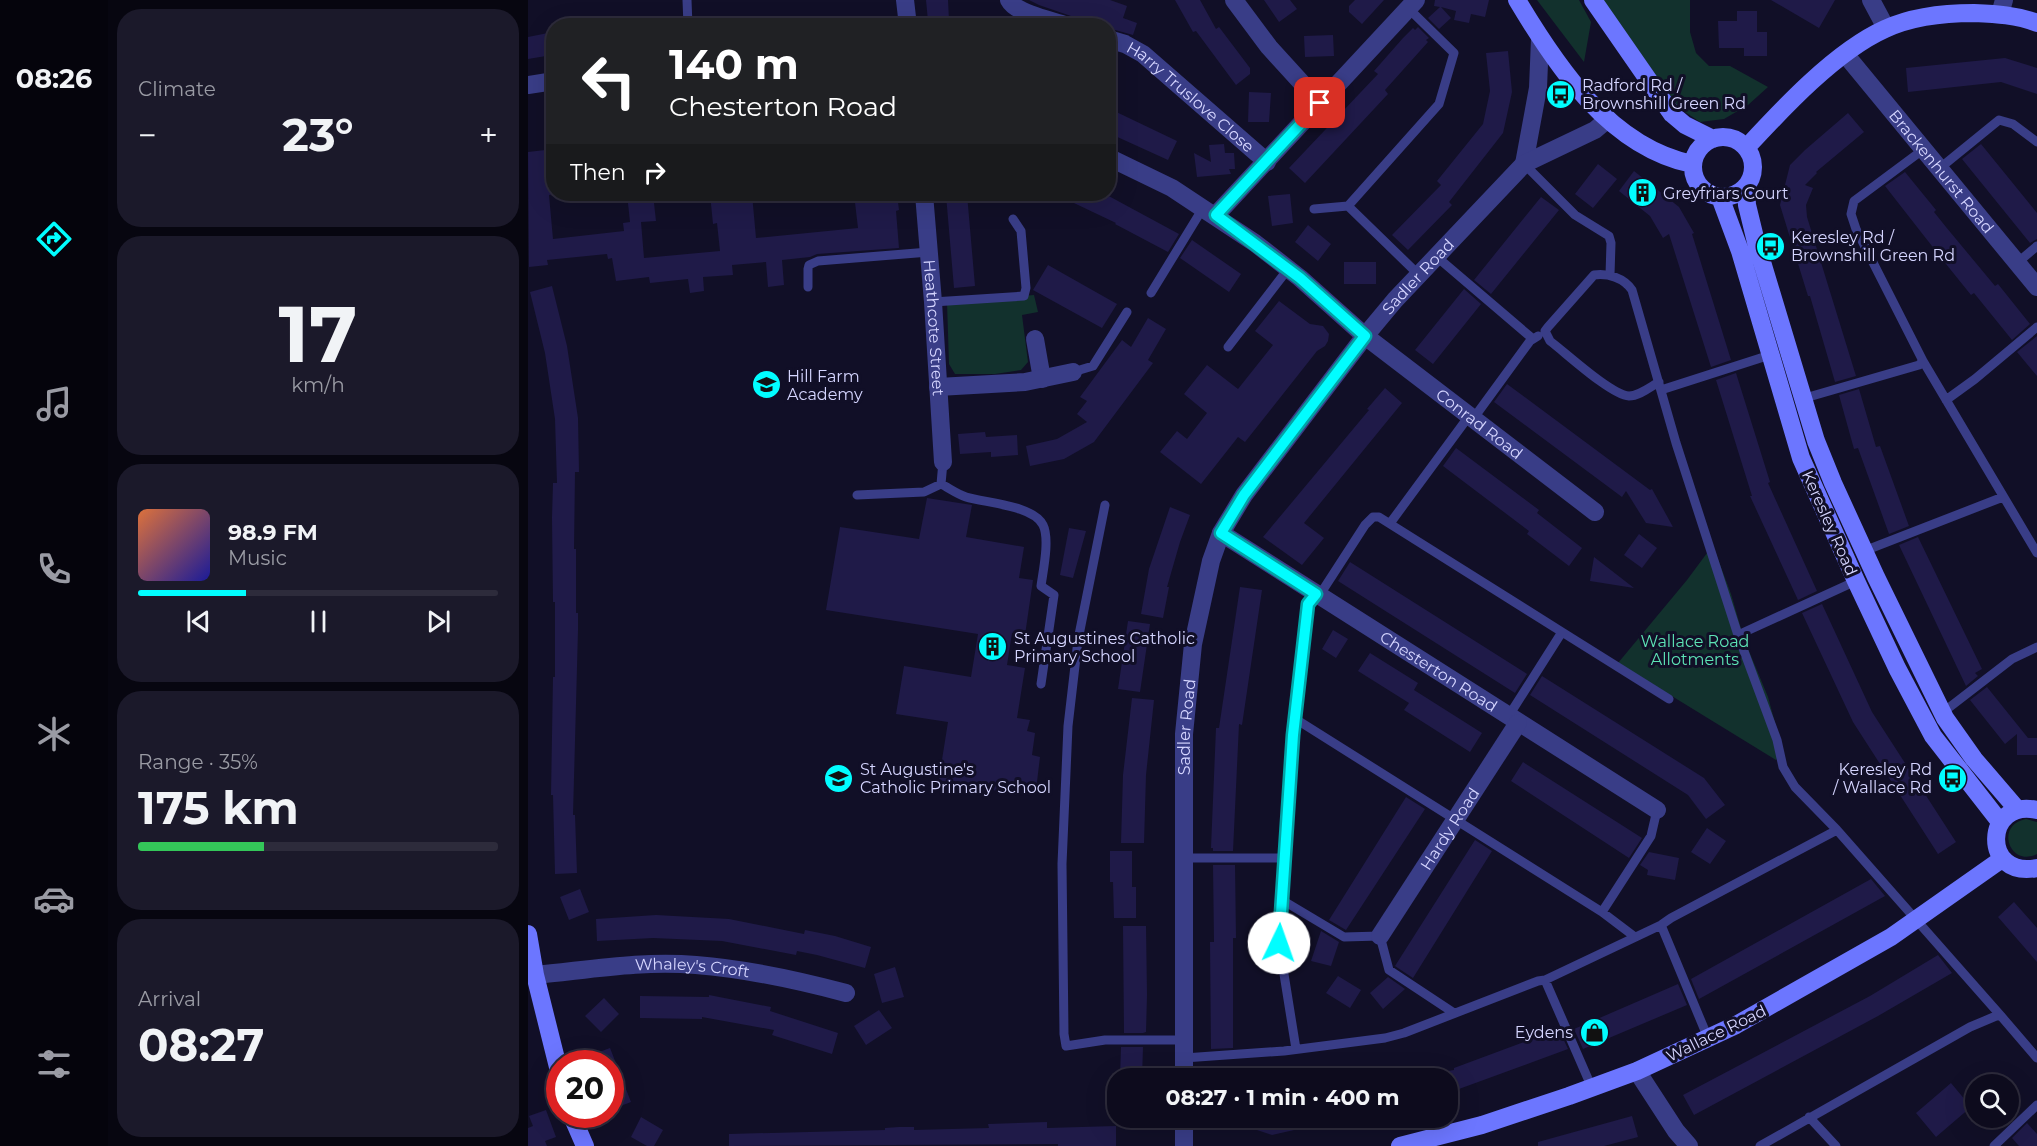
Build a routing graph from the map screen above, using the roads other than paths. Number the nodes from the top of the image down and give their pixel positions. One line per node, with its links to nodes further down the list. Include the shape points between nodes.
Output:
1 (687, 0): 10 (lane)
2 (905, 0): 11 (street)
3 (1009, 0): 12 (street, via 1020,11)
4 (1234, 0): 20 (street, via 1269,47)
5 (1517, 0): 15 (main road)
6 (1593, 0): 22 (main road, via 1672,114 1685,126)
7 (1870, 0): 14 (street)
8 (1411, 4): 20 (street); 34 (lane, via 1454,53 1439,104)
9 (2002, 7): 13 (main road); 14 (main road, via 1923,16)
10 (688, 18)
11 (907, 18)
12 (1042, 18)
13 (2037, 22)
14 (1886, 28): 17 (main road)
15 (1540, 39): 21 (main road); 28 (street, via 1538,88)
16 (1116, 41): 27 (street, Harry Truslove Close, via 1143,54)
17 (1845, 54): 24 (main road, via 1791,100); 25 (street, Brackenhurst Road)
18 (546, 82): 19 (street)
19 (528, 85)
20 (1320, 103): 27 (street)
21 (1608, 119): 28 (street, Sadler Road, via 1595,130); 29 (main road, via 1664,155)
22 (1713, 139): 24 (main road, via 1736,140); 29 (main road, via 1696,150)
23 (2037, 142): 30 (lane, via 2013,124 1999,120)
24 (1747, 147): 31 (main road, via 1752,172)
25 (1924, 149): 30 (street, Brackenhurst Road); 57 (lane, via 1854,201 1851,214)
26 (1116, 161): 36 (street, Conrad Road)
27 (1267, 162): 36 (street)
28 (1524, 164): 40 (street, Sadler Road); 44 (lane, via 1575,215 1609,236)
29 (1692, 164): 32 (main road, via 1700,187)
30 (1940, 168): 41 (street, Brackenhurst Road)
31 (1746, 186): 32 (main road, via 1731,196); 62 (main road, Keresley Road, via 1756,242)
32 (1720, 197): 56 (main road, Keresley Road)
33 (925, 201): 39 (street, Heathcote Street)
34 (1348, 206): 35 (lane); 43 (lane)
35 (1314, 209)
36 (1210, 212): 42 (street, Conrad Road); 47 (lane)
37 (1013, 219): 48 (lane, via 1021,231 1024,296)
38 (2037, 246): 41 (lane)
39 (929, 252): 45 (lane, via 818,261 809,265); 48 (street, Heathcote Street)
40 (1437, 257): 43 (street, Sadler Road); 54 (lane)
41 (2017, 263): 46 (street, Brackenhurst Road)
42 (1288, 268): 52 (street, Conrad Road); 55 (lane)
43 (1419, 275): 52 (street, Sadler Road)
44 (1610, 275): 51 (lane, via 1604,273 1588,279); 60 (lane, via 1632,290)
45 (808, 286)
46 (2037, 287)
47 (1150, 293)
48 (933, 302): 61 (street, Heathcote Street)
49 (1127, 312): 58 (lane, via 1093,366)
50 (2037, 327): 63 (lane)
51 (1545, 331): 54 (lane); 60 (lane, via 1550,341 1620,394 1631,396)
52 (1365, 336): 64 (street, Conrad Road); 74 (street, Sadler Road, via 1244,495)
53 (1035, 339): 59 (street)
54 (1533, 339): 64 (lane)
55 (1228, 347)
56 (1770, 355): 60 (lane); 73 (main road, Keresley Road, via 1801,458)
57 (1923, 361): 62 (lane); 63 (lane)
58 (1073, 372): 59 (street)
59 (1042, 379): 61 (street)
60 (1660, 386): 80 (lane)
61 (938, 387): 65 (street, Heathcote Street)
62 (1805, 398): 71 (main road, Keresley Road, via 1816,441)
63 (1946, 400): 68 (lane)
64 (1471, 418): 70 (street, Conrad Road); 72 (lane)
65 (943, 462): 66 (lane)
66 (941, 483): 67 (lane, via 924,492); 82 (lane, via 964,496 1020,509 1044,526 1041,586 1054,595)
67 (857, 495)
68 (2003, 497): 75 (lane); 76 (lane)
69 (1105, 505): 110 (lane, via 1078,640 1068,726 1062,864 1064,1034 1066,1046 1105,1040)
70 (1595, 512)
71 (1847, 514): 73 (main road); 75 (main road, Keresley Road)
72 (1391, 522): 78 (lane, via 1379,517 1365,525); 79 (lane)
73 (1831, 523): 77 (main road, Keresley Road)
74 (1221, 533): 78 (street, Chesterton Road); 93 (street, Sadler Road, via 1193,644 1184,734)
75 (1864, 551): 84 (main road, Keresley Road)
76 (2037, 553)
77 (1856, 581): 80 (lane); 91 (main road, Keresley Road, via 1933,736)
78 (1317, 595): 85 (lane, via 1308,604); 86 (street, Chesterton Road)
79 (1562, 632): 83 (lane); 86 (lane)
80 (1738, 635): 92 (lane, via 1783,767 1795,787)
81 (2037, 647): 84 (lane, via 2012,659)
82 (1041, 684)
83 (1669, 699)
84 (1942, 712): 87 (main road, Keresley Road, via 1974,759)
85 (1294, 718): 90 (lane); 94 (lane)
86 (1513, 720): 88 (street, Chesterton Road); 90 (street, Hardy Road)
87 (2017, 809): 89 (main road); 91 (main road)
88 (1656, 810): 98 (lane, via 1651,836)
89 (2037, 810)
90 (1456, 820): 98 (lane); 102 (street, Hardy Road)
91 (2000, 822): 95 (main road, via 1995,835)
92 (1837, 830): 99 (lane); 100 (lane)
93 (1184, 858): 94 (lane); 110 (street, Sadler Road)
94 (1284, 858): 97 (lane)
95 (2002, 859): 96 (main road, via 2013,867); 99 (main road, Wallace Road)
96 (2037, 869)
97 (1282, 900): 102 (lane, via 1344,937); 111 (lane, via 1279,943)
98 (1602, 912): 103 (lane)
99 (1917, 918): 108 (lane); 109 (main road, Wallace Road, via 1855,960)
100 (1661, 925): 103 (lane); 109 (lane)
101 (528, 934): 104 (main road)
102 (1380, 936): 107 (lane, via 1389,970)
103 (1635, 937): 105 (lane)
104 (535, 975): 106 (street, Whaley's Croft, via 694,964 758,973); 112 (main road)
105 (1545, 980): 107 (lane); 116 (lane)
106 (846, 993)
107 (1454, 1013): 111 (lane, via 1385,1038)
108 (2001, 1016): 113 (lane); 118 (lane, via 1970,1027)
109 (1708, 1038): 115 (main road, Wallace Road)
110 (1183, 1049): 111 (lane, via 1253,1054); 114 (street, Sadler Road)
111 (1296, 1049)
112 (554, 1050)
113 (2037, 1058)
114 (1184, 1068)
115 (1638, 1071): 116 (main road, Wallace Road); 125 (street)
116 (1592, 1088): 121 (main road, Wallace Road)
117 (2037, 1106): 128 (lane)
118 (1809, 1117): 126 (lane); 127 (lane)
119 (578, 1128): 122 (main road)
120 (1184, 1128): 123 (street)
121 (1437, 1141): 124 (main road, Wallace Road)
122 (585, 1146)
123 (1184, 1146)
124 (1400, 1146)
125 (1689, 1146)
126 (1760, 1146)
127 (1836, 1146)
128 (1994, 1146)

